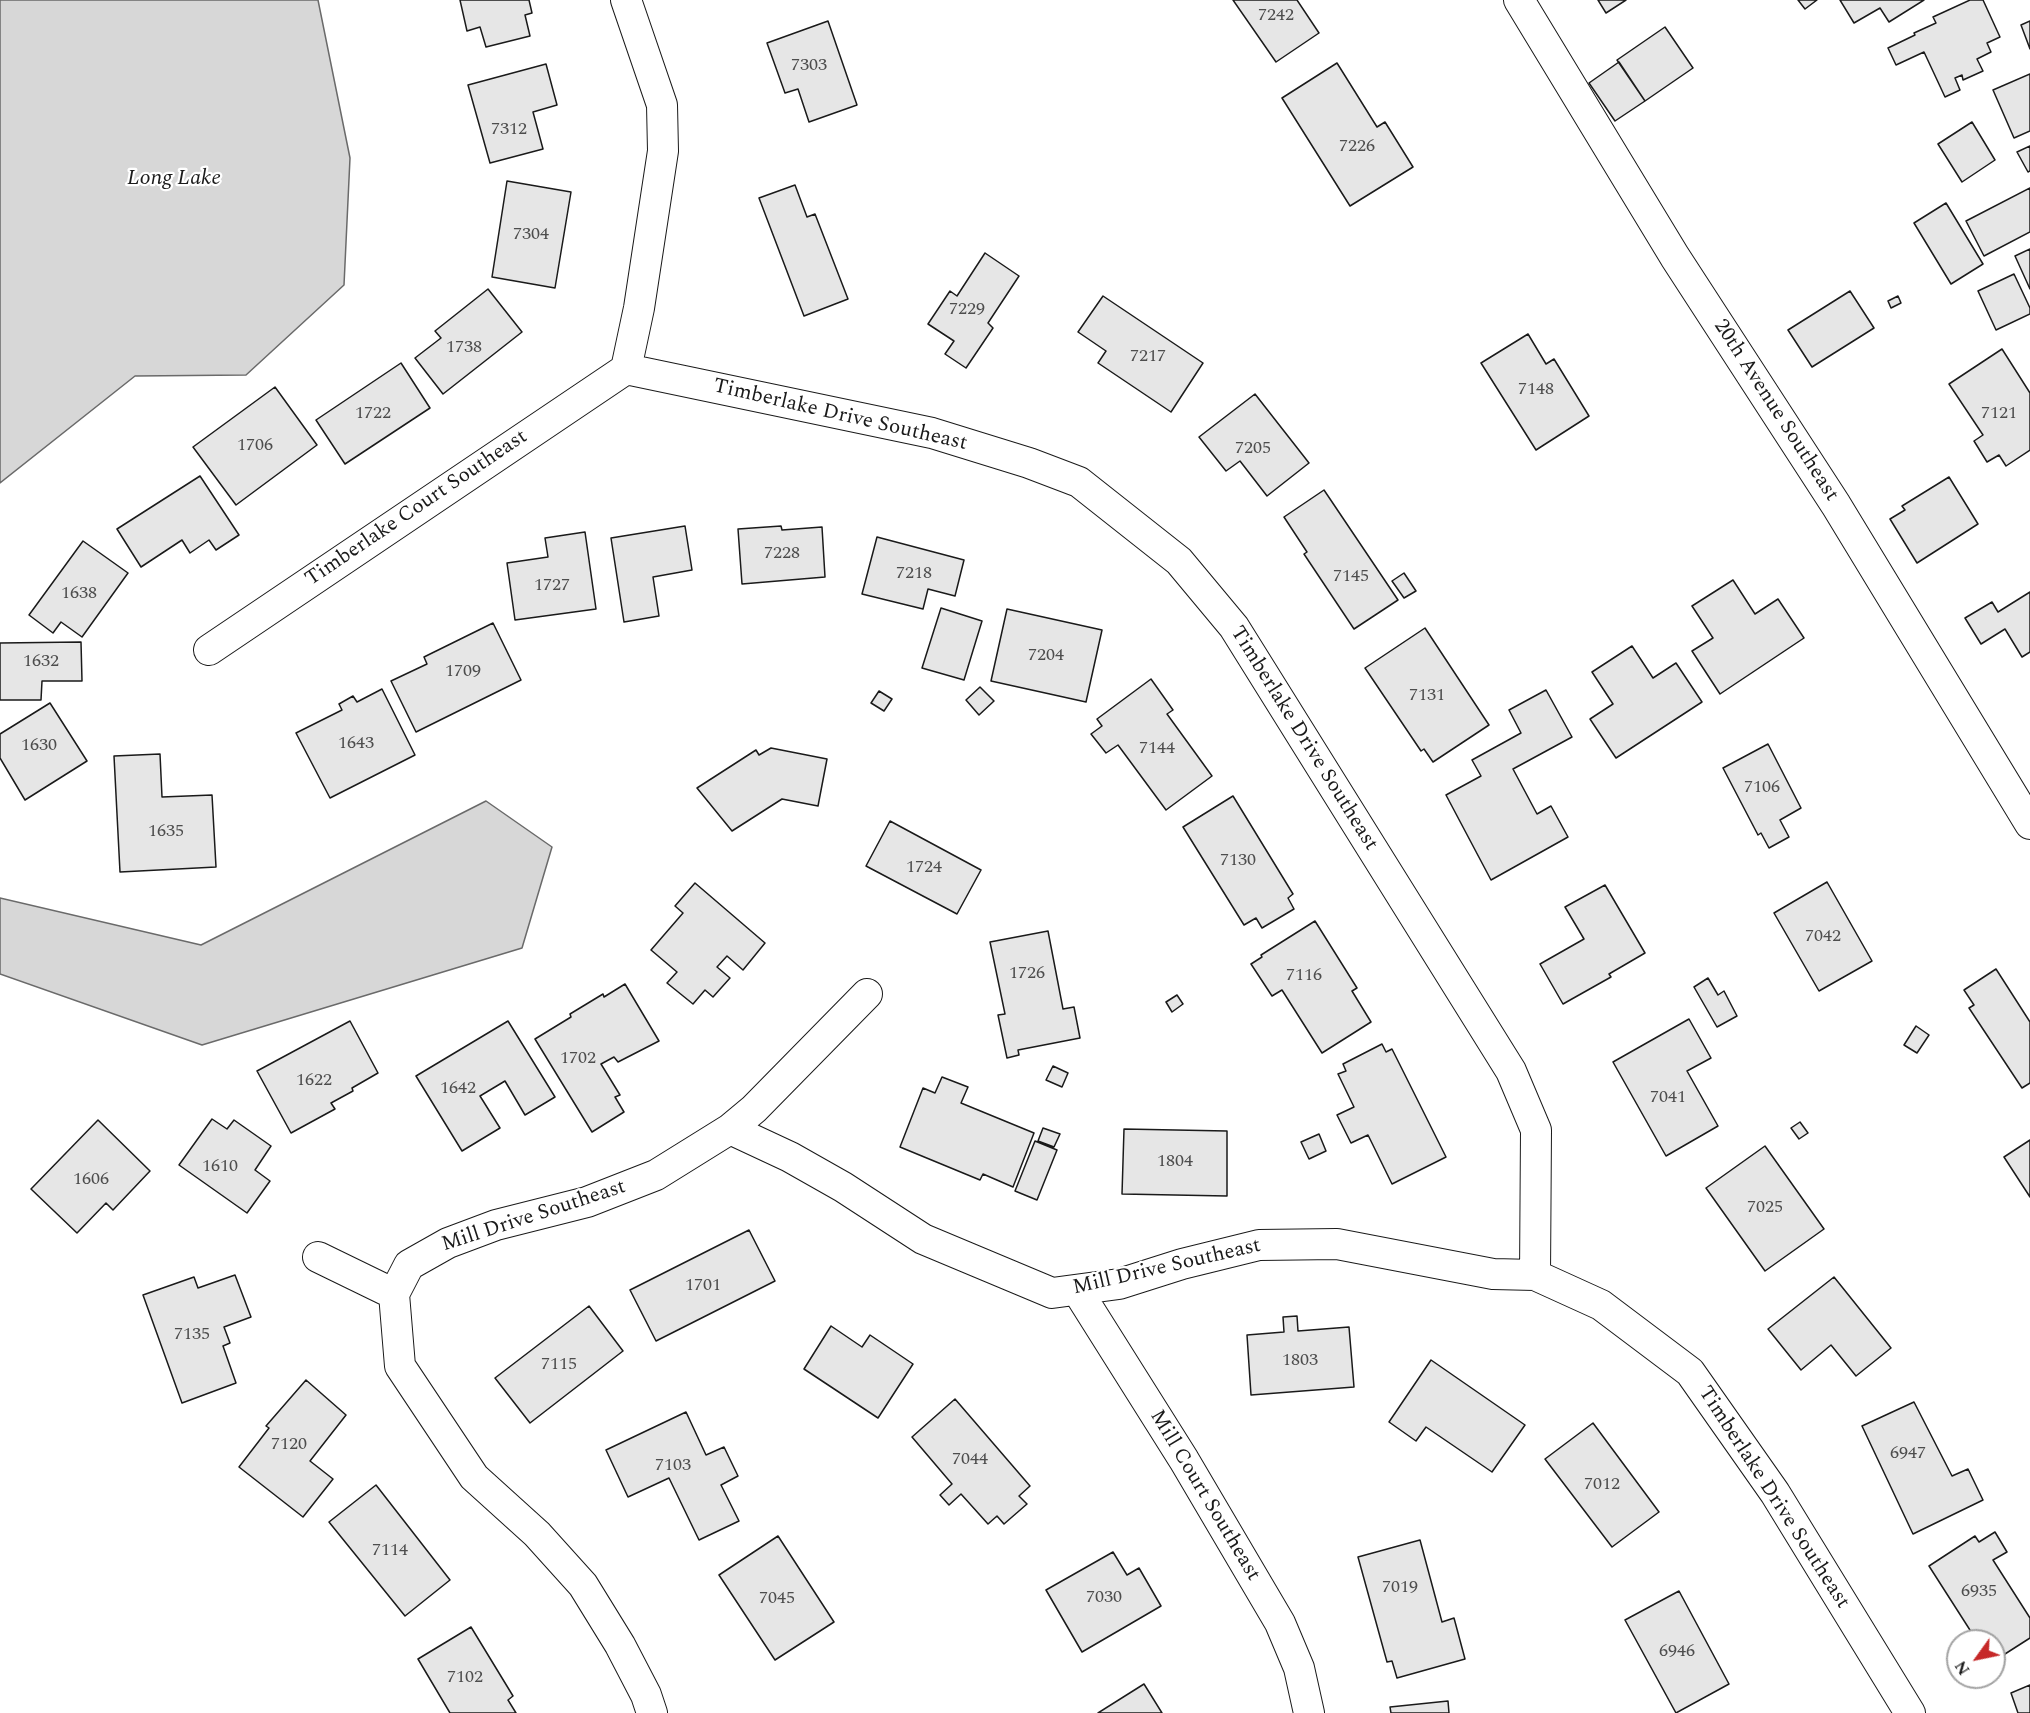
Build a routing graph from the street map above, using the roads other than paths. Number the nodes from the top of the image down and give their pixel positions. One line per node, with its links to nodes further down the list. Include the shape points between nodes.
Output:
1 (626, 0): 3 (street, via 662,105 663,151)
2 (1519, 0): 5 (street, 20th Avenue Southeast, via 1675,257 1842,515)
3 (626, 369): 4 (street, Timberlake Court Southeast); 9 (street, Timberlake Drive Southeast, via 932,433 1029,463 1080,482 1179,561 1234,627 1511,1071 1536,1130)
4 (209, 650)
5 (2030, 824)
6 (867, 994): 7 (street, Mill Drive Southeast)
7 (730, 1129): 10 (street, Mill Drive Southeast, via 843,1187 923,1239 1052,1293); 11 (street, Mill Drive Southeast, via 656,1175 587,1202 448,1243 410,1265)
8 (318, 1257): 11 (street)
9 (1535, 1275): 10 (street, Mill Drive Southeast, via 1493,1274 1336,1245 1259,1245 1119,1284); 14 (street, Timberlake Drive Southeast, via 1601,1305 1690,1372 1775,1493)
10 (1077, 1290): 13 (street, Mill Court Southeast, via 1280,1623 1299,1668)
11 (394, 1294): 12 (street, via 400,1366 474,1477 537,1534 584,1585 620,1645)
12 (652, 1713)
13 (1309, 1713)
14 (1910, 1713)

